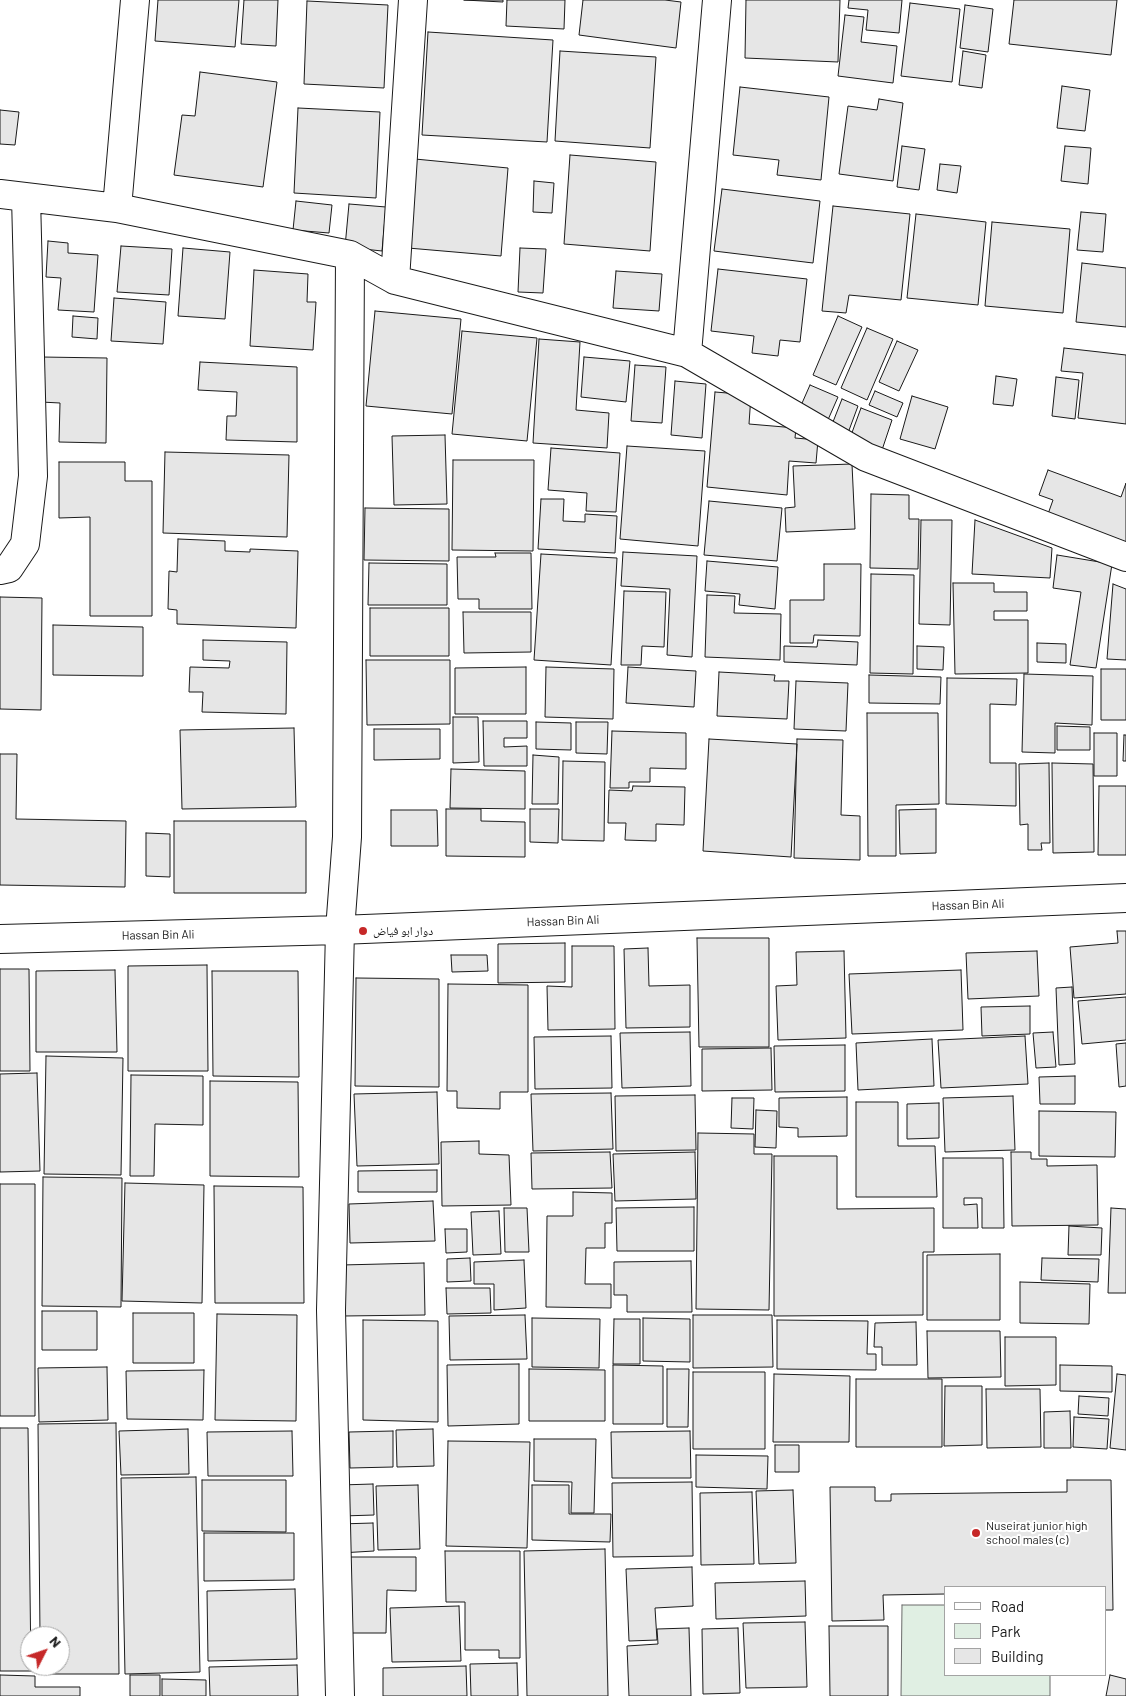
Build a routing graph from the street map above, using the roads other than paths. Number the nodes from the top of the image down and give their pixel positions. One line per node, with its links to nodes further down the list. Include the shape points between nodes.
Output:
1 (136, 0): 5 (street)
2 (413, 0): 7 (street)
3 (717, 0): 8 (street)
4 (13, 195): 5 (street); 10 (street, via 33,476 25,544 9,568)
5 (117, 208): 6 (street)
6 (350, 255): 7 (street); 12 (street, via 347,837)
7 (396, 280): 8 (street)
8 (687, 353): 9 (street, via 866,457)
9 (1126, 557)
10 (0, 570)
11 (1126, 898): 12 (street, Hassan Bin Ali)
12 (340, 930): 13 (street, Hassan Bin Ali); 14 (street, via 331,1310)
13 (0, 939)
14 (340, 1696)

